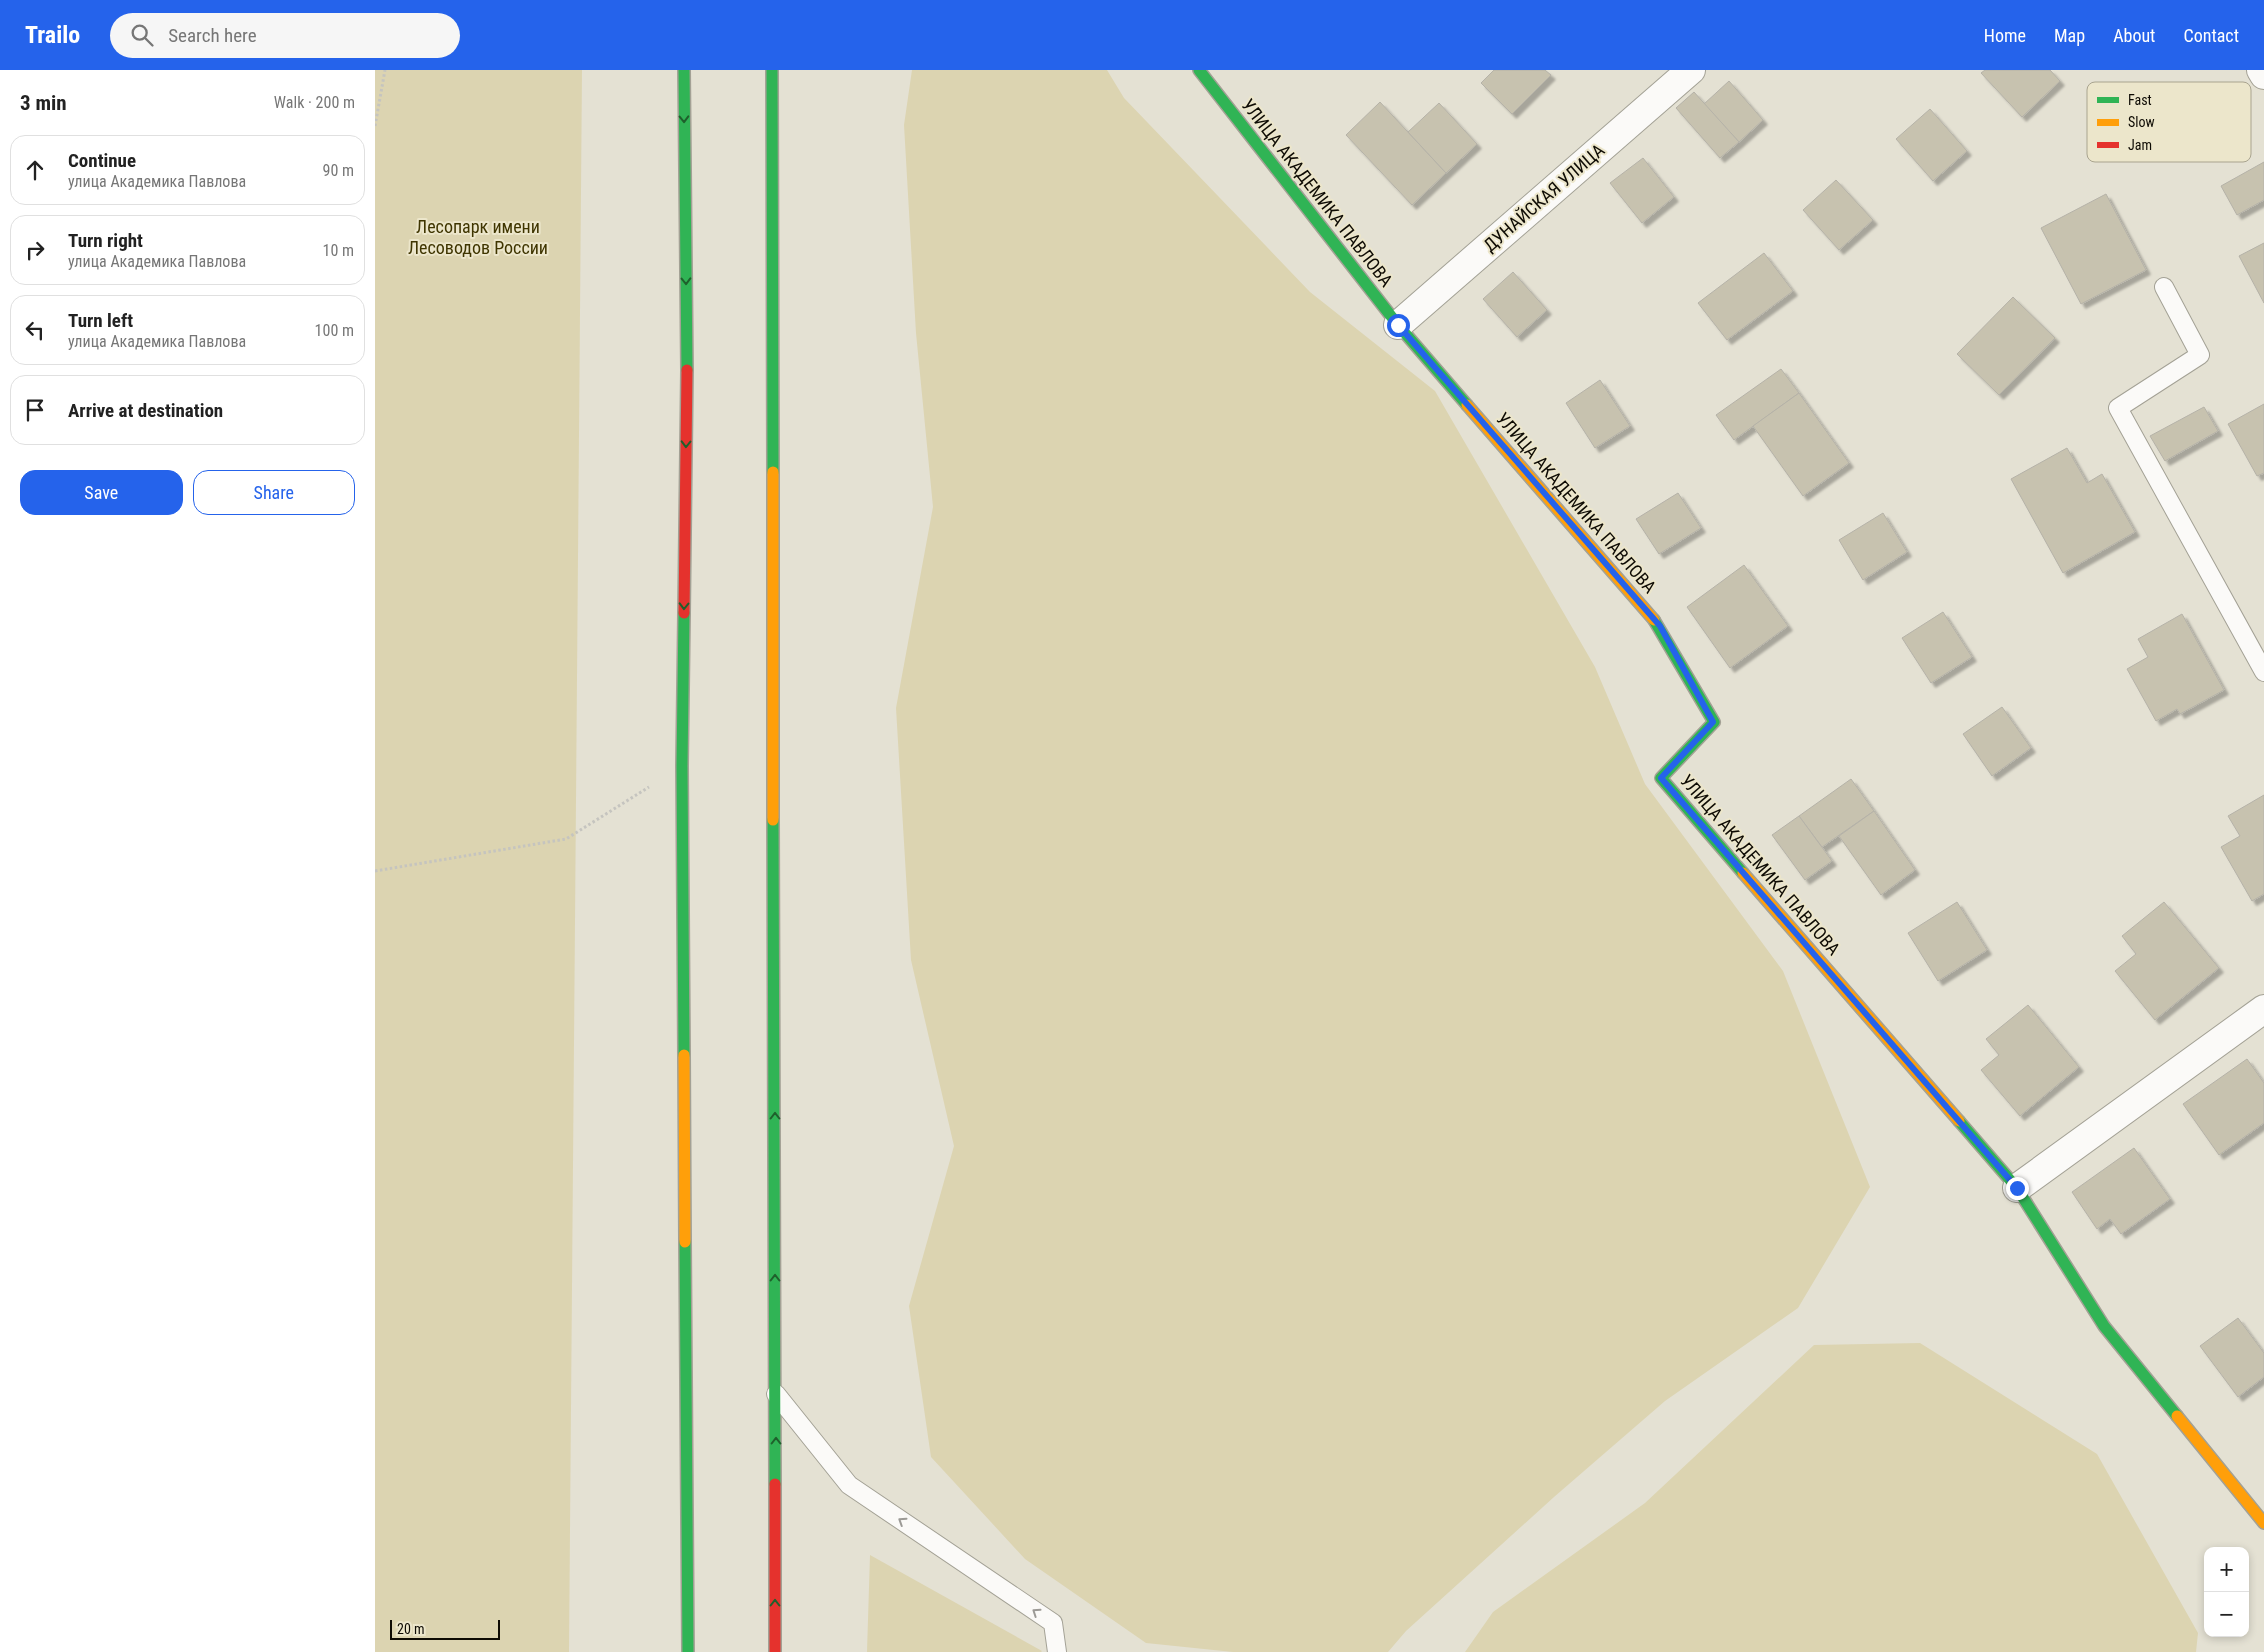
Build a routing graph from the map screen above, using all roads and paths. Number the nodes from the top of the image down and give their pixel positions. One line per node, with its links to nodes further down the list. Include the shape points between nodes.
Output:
1 (385, 70): 8 (path)
2 (684, 70): 12 (main road, one-way to 12, via 687,338)
3 (772, 70): 16 (main road, one-way to 3)
4 (1199, 70): 10 (main road, УЛИЦА АКАДЕМИКА ПАВЛОВА)
5 (1691, 70): 10 (street, ДУНАЙСКАЯ УЛИЦА)
6 (2261, 70): 7 (street)
7 (2264, 75)
8 (375, 126)
9 (2164, 287): 11 (lane, via 2200,355 2118,408)
10 (1398, 325): 15 (main road, УЛИЦА АКАДЕМИКА ПАВЛОВА, via 1660,626 1713,722 1661,778)
11 (2264, 672)
12 (682, 766): 13 (path, via 566,839); 18 (main road)
13 (375, 871)
14 (2264, 1008): 15 (street)
15 (2017, 1188): 17 (main road, УЛИЦА АКАДЕМИКА ПАВЛОВА, via 2105,1326)
16 (776, 1394): 19 (main road, one-way to 16); 20 (lane, one-way to 16, via 1053,1623 849,1486)
17 (2264, 1523)
18 (688, 1652)
19 (775, 1652)
20 (1057, 1652)

